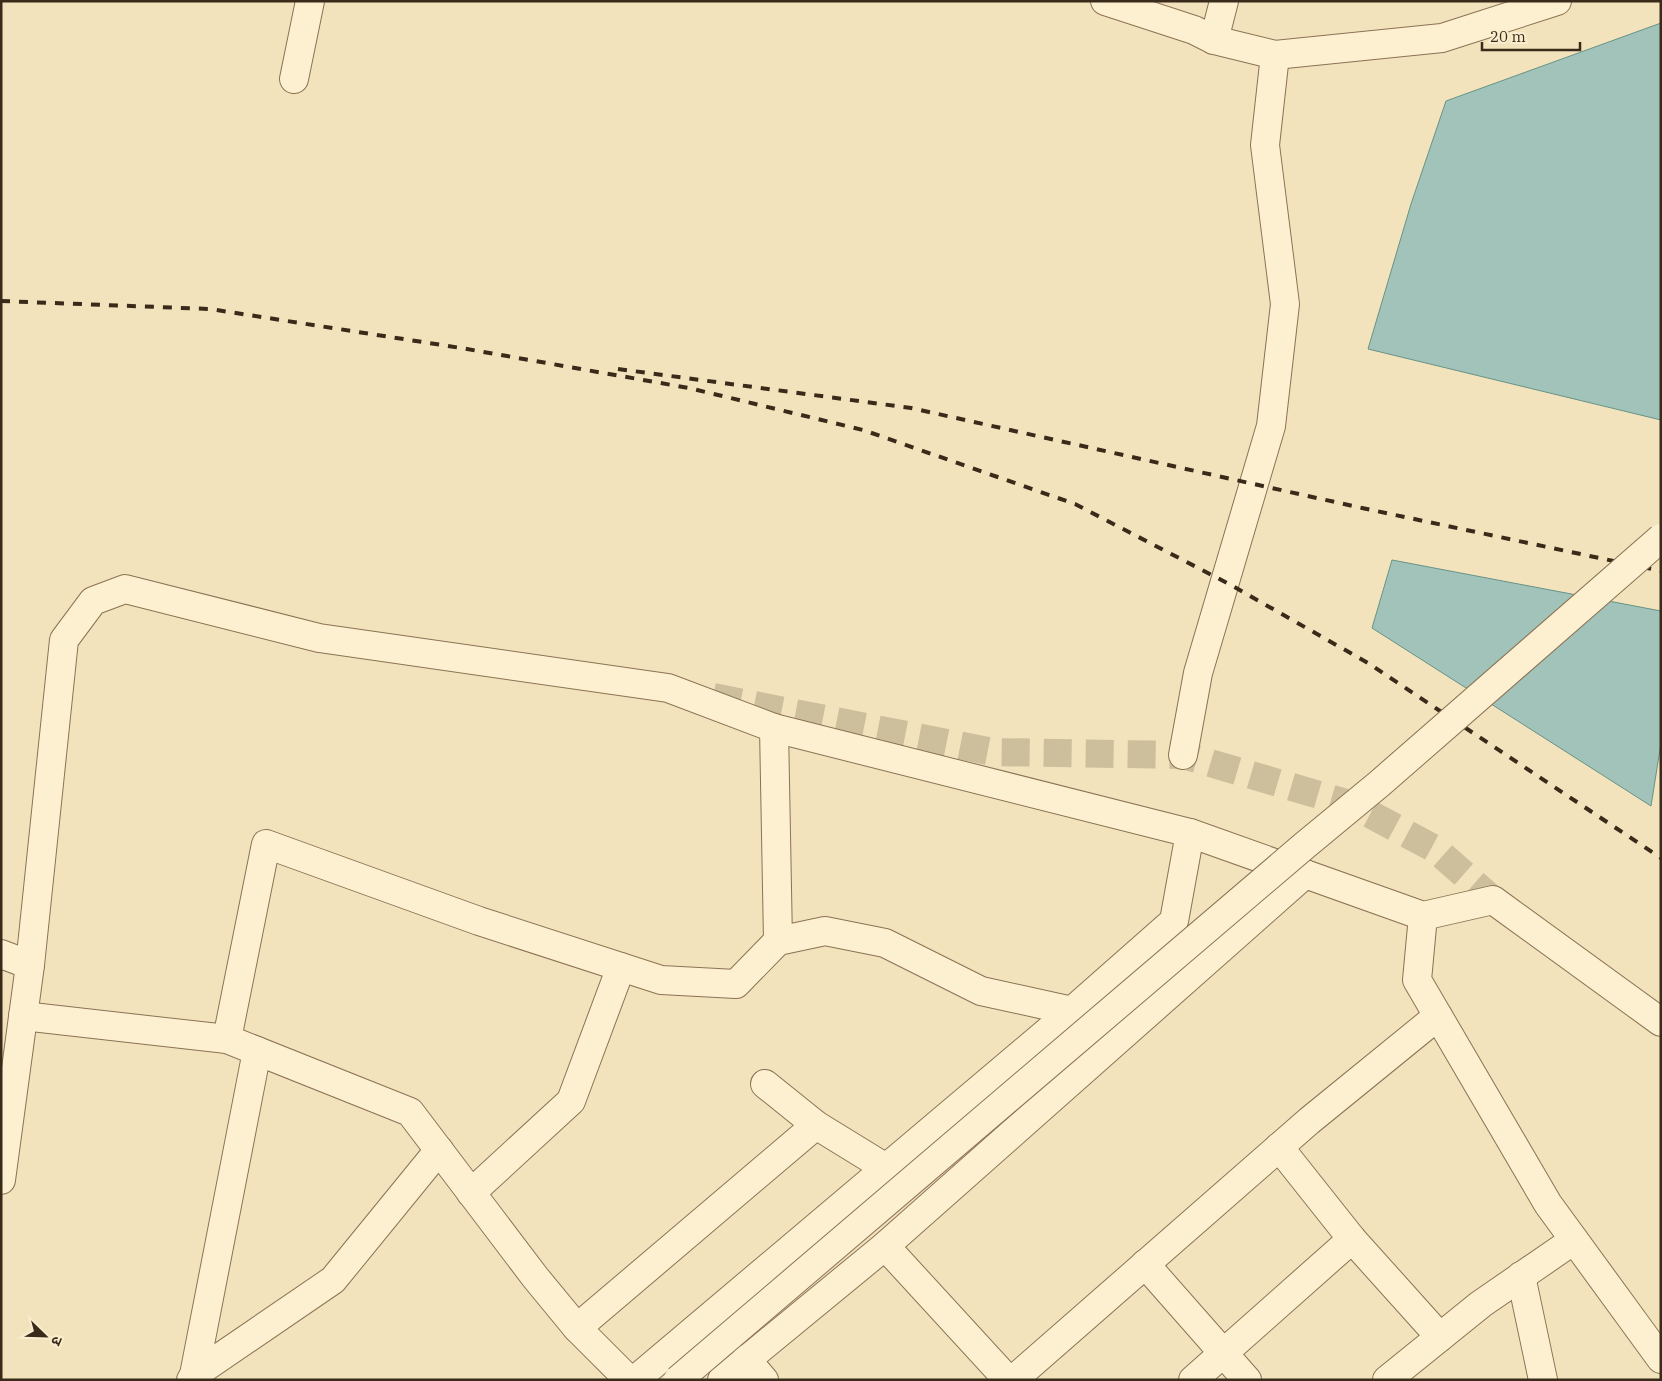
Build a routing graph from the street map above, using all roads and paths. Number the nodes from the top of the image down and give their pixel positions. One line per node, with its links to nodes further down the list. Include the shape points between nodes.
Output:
1 (310, 1): 7 (street)
2 (1105, 1): 5 (street, via 1194,30)
3 (1224, 1): 5 (street)
4 (1557, 1): 6 (street, via 1442,38)
5 (1214, 40): 6 (street)
6 (1275, 55): 10 (street, via 1265,145 1284,304 1271,426 1198,673)
7 (294, 79)
8 (1661, 538): 44 (street, bridge, via 1378,784)
9 (774, 728): 11 (street); 14 (street); 16 (street, via 668,688 319,638 124,589 93,601 64,640)
10 (1183, 755)
11 (1190, 833): 12 (street); 18 (street, via 1174,920)
12 (1305, 874): 13 (street); 33 (street)
13 (1423, 916): 20 (street, via 1417,980); 21 (street, via 1493,900)
14 (778, 941): 17 (street, via 736,984 661,980); 18 (street, via 825,931 885,943 981,992)
15 (1, 954): 16 (street)
16 (30, 965): 19 (street)
17 (621, 967): 22 (street, via 479,921 266,844); 30 (street, via 571,1101)
18 (1072, 1011): 28 (street)
19 (23, 1016): 22 (street); 29 (street)
20 (1438, 1016): 26 (street); 32 (street, via 1548,1204)
21 (1661, 1022)
22 (227, 1039): 23 (street)
23 (257, 1051): 27 (street, via 410,1112); 41 (street)
24 (765, 1084): 25 (street)
25 (816, 1125): 28 (street); 36 (street)
26 (1279, 1147): 31 (street); 34 (street)
27 (439, 1150): 30 (street); 41 (street, via 333,1280)
28 (886, 1168): 43 (street)
29 (2, 1172)
30 (471, 1193): 36 (street)
31 (1352, 1239): 37 (street); 38 (street)
32 (1574, 1240): 35 (street); 40 (street)
33 (885, 1246): 39 (street); 47 (street)
34 (1145, 1264): 38 (street); 48 (street)
35 (1521, 1276): 37 (street); 52 (street)
36 (577, 1328): 42 (street)
37 (1440, 1337): 51 (street)
38 (1222, 1352): 49 (street); 50 (street)
39 (746, 1359): 45 (street); 46 (street)
40 (1661, 1359)
41 (192, 1377)
42 (629, 1380)
43 (634, 1380)
44 (678, 1380)
45 (722, 1380)
46 (764, 1380)
47 (1008, 1380)
48 (1013, 1380)
49 (1193, 1380)
50 (1247, 1380)
51 (1387, 1380)
52 (1543, 1380)

